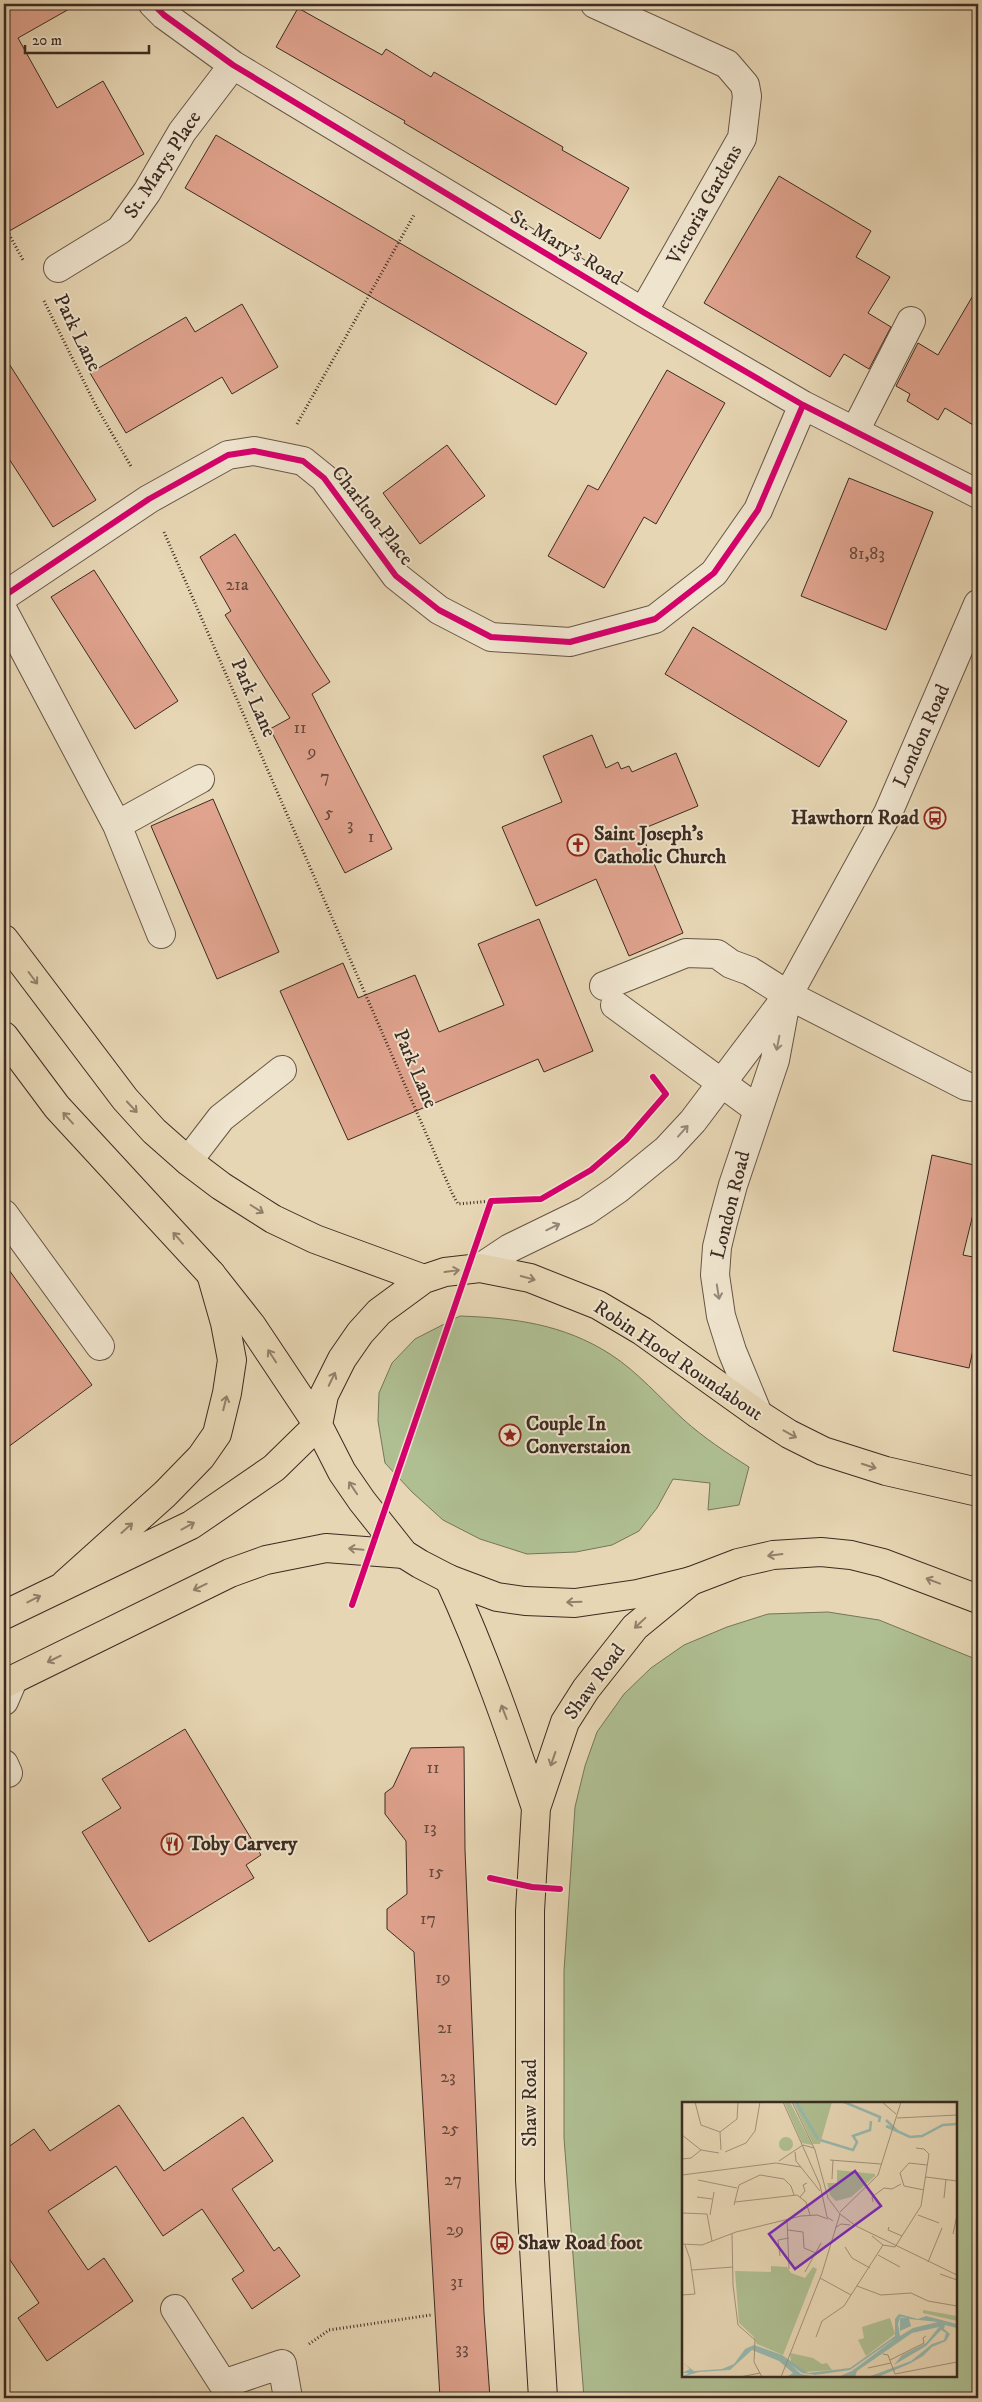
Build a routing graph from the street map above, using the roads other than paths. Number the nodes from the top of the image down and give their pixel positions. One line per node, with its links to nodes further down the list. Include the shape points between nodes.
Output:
1 (153, 4): 3 (street, St. Mary's Road)
2 (595, 4): 5 (street, Victoria Gardens, via 727,64 745,85 747,96 742,138)
3 (233, 65): 4 (street, St. Marys Place, via 182,132 147,192 120,230); 5 (street, St. Mary's Road)
4 (58, 268)
5 (643, 312): 7 (street, St. Mary's Road)
6 (912, 321): 8 (street)
7 (803, 405): 8 (street, St. Mary's Road); 10 (street, Charlton Place, via 758,510 714,573 655,619 570,642 492,636 439,610 396,576 324,478 302,461 254,451 228,455 149,499)
8 (855, 431): 9 (street, St. Mary's Road)
9 (978, 494)
10 (4, 596)
11 (4, 612): 14 (street)
12 (977, 614): 17 (street, London Road, via 888,813)
13 (200, 779): 14 (street)
14 (117, 825): 15 (street)
15 (161, 934)
16 (4, 939): 23 (main road, one-way to 23, via 125,1099)
17 (788, 995): 20 (street, London Road); 20 (street, via 717,954 686,953 610,995); 21 (street, via 966,1086); 22 (street, London Road, one-way to 22, via 775,1060)
18 (4, 1036): 26 (main road, one-way to 18, via 57,1107)
19 (282, 1070): 23 (street, via 221,1118)
20 (720, 1082): 22 (street); 25 (street, London Road, one-way to 20, via 510,1248 586,1211 618,1189 667,1149)
21 (978, 1088)
22 (757, 1110): 29 (street, London Road, one-way to 29, via 723,1222 715,1276 721,1316)
23 (188, 1161): 27 (main road, one-way to 27, via 273,1220)
24 (4, 1214): 28 (street)
25 (480, 1268): 27 (main road, Robin Hood Roundabout, one-way to 25, via 445,1272); 29 (main road, Robin Hood Roundabout, one-way to 29, via 530,1278 598,1305 642,1331)
26 (211, 1274): 30 (main road, one-way to 26, via 252,1326); 35 (main road, one-way to 26, via 165,1494 201,1457 217,1434 232,1360)
27 (424, 1279): 30 (main road, Robin Hood Roundabout, one-way to 27, via 324,1394 360,1332 379,1312)
28 (100, 1346)
29 (758, 1414): 31 (main road, Robin Hood Roundabout, one-way to 31, via 823,1451 886,1471)
30 (318, 1425): 32 (main road, one-way to 30, via 342,1472); 35 (main road, one-way to 30, via 199,1520 274,1468)
31 (978, 1492)
32 (404, 1554): 33 (main road); 38 (main road, one-way to 38, via 326,1548 266,1560 230,1573)
33 (449, 1579): 34 (main road, one-way to 33, via 637,1594 575,1602 497,1597); 39 (main road, Shaw Road, one-way to 33, via 476,1638)
34 (691, 1581): 36 (main road, one-way to 34, via 883,1563 821,1552 773,1555 738,1563); 39 (main road, Shaw Road, one-way to 39, via 635,1627 586,1689 565,1722)
35 (65, 1584): 37 (main road, one-way to 35)
36 (978, 1599)
37 (4, 1615)
38 (7, 1688)
39 (536, 1808): 42 (main road, Shaw Road, via 530,1911 530,2160 536,2306)
40 (175, 2309): 41 (street, via 223,2384 282,2364)
41 (288, 2398)
42 (544, 2398)

